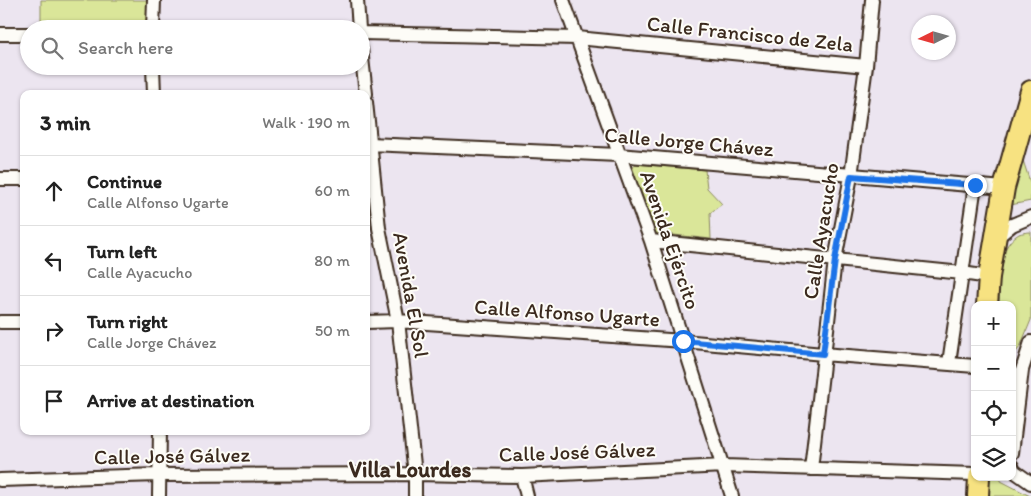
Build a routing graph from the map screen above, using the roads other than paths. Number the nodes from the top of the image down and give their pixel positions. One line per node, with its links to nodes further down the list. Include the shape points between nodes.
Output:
1 (154, 0): 5 (street)
2 (358, 0): 6 (street)
3 (563, 0): 10 (street, Avenida Ejército)
4 (872, 0): 11 (street, Calle Ayacucho)
5 (153, 20)
6 (359, 20)
7 (370, 33): 10 (street, Calle Francisco de Zela)
8 (0, 34): 9 (street)
9 (20, 34)
10 (577, 38): 11 (street, Calle Francisco de Zela); 19 (street, Avenida Ejército)
11 (866, 66): 21 (street, Calle Ayacucho)
12 (154, 75): 14 (street)
13 (364, 75): 15 (street)
14 (154, 90)
15 (366, 90)
16 (1031, 92): 17 (main road)
17 (1025, 137): 25 (main road)
18 (370, 144): 19 (street, Calle Jorge Chávez); 20 (street, Avenida El Sol)
19 (618, 155): 21 (street, Calle Jorge Chávez); 28 (street, Avenida Ejército)
20 (370, 175): 33 (street, Avenida El Sol)
21 (851, 176): 24 (street, Calle Jorge Chávez); 29 (street, Calle Ayacucho)
22 (20, 179): 23 (street)
23 (0, 180)
24 (975, 185): 25 (street, Calle Jorge Chávez); 30 (street)
25 (1004, 188): 27 (main road)
26 (1031, 217): 27 (street, via 1012,225)
27 (994, 240): 31 (main road)
28 (651, 241): 29 (street); 37 (street, Avenida Ejército)
29 (835, 260): 30 (street); 39 (street, Calle Ayacucho)
30 (962, 273): 31 (street); 40 (street)
31 (989, 277): 32 (main road)
32 (986, 301)
33 (398, 321): 36 (street, Calle Alfonso Ugarte); 37 (street, Calle Alfonso Ugarte); 47 (street, Avenida El Sol)
34 (0, 322): 35 (street)
35 (20, 322)
36 (370, 322)
37 (683, 341): 39 (street, Calle Alfonso Ugarte); 44 (street, Avenida Ejército)
38 (1031, 342): 43 (street, via 1022,370)
39 (823, 354): 40 (street, Calle Alfonso Ugarte); 45 (street, Calle Ayacucho)
40 (949, 363): 41 (street, Calle Alfonso Ugarte)
41 (971, 366)
42 (160, 435): 49 (street)
43 (1014, 436)
44 (724, 466): 45 (street, Calle José Gálvez); 50 (street, Calle José Gálvez); 57 (street, Avenida Ejército)
45 (811, 469): 48 (street, Calle José Gálvez)
46 (1016, 472): 53 (street)
47 (415, 474): 49 (street, Calle José Gálvez); 50 (street, Calle José Gálvez); 55 (street, Avenida El Sol)
48 (971, 474)
49 (158, 475): 51 (street, Calle José Gálvez); 54 (street)
50 (522, 476): 56 (street)
51 (0, 480)
52 (979, 481): 58 (main road)
53 (1031, 483)
54 (159, 496)
55 (415, 496)
56 (527, 496)
57 (732, 496)
58 (978, 496)

